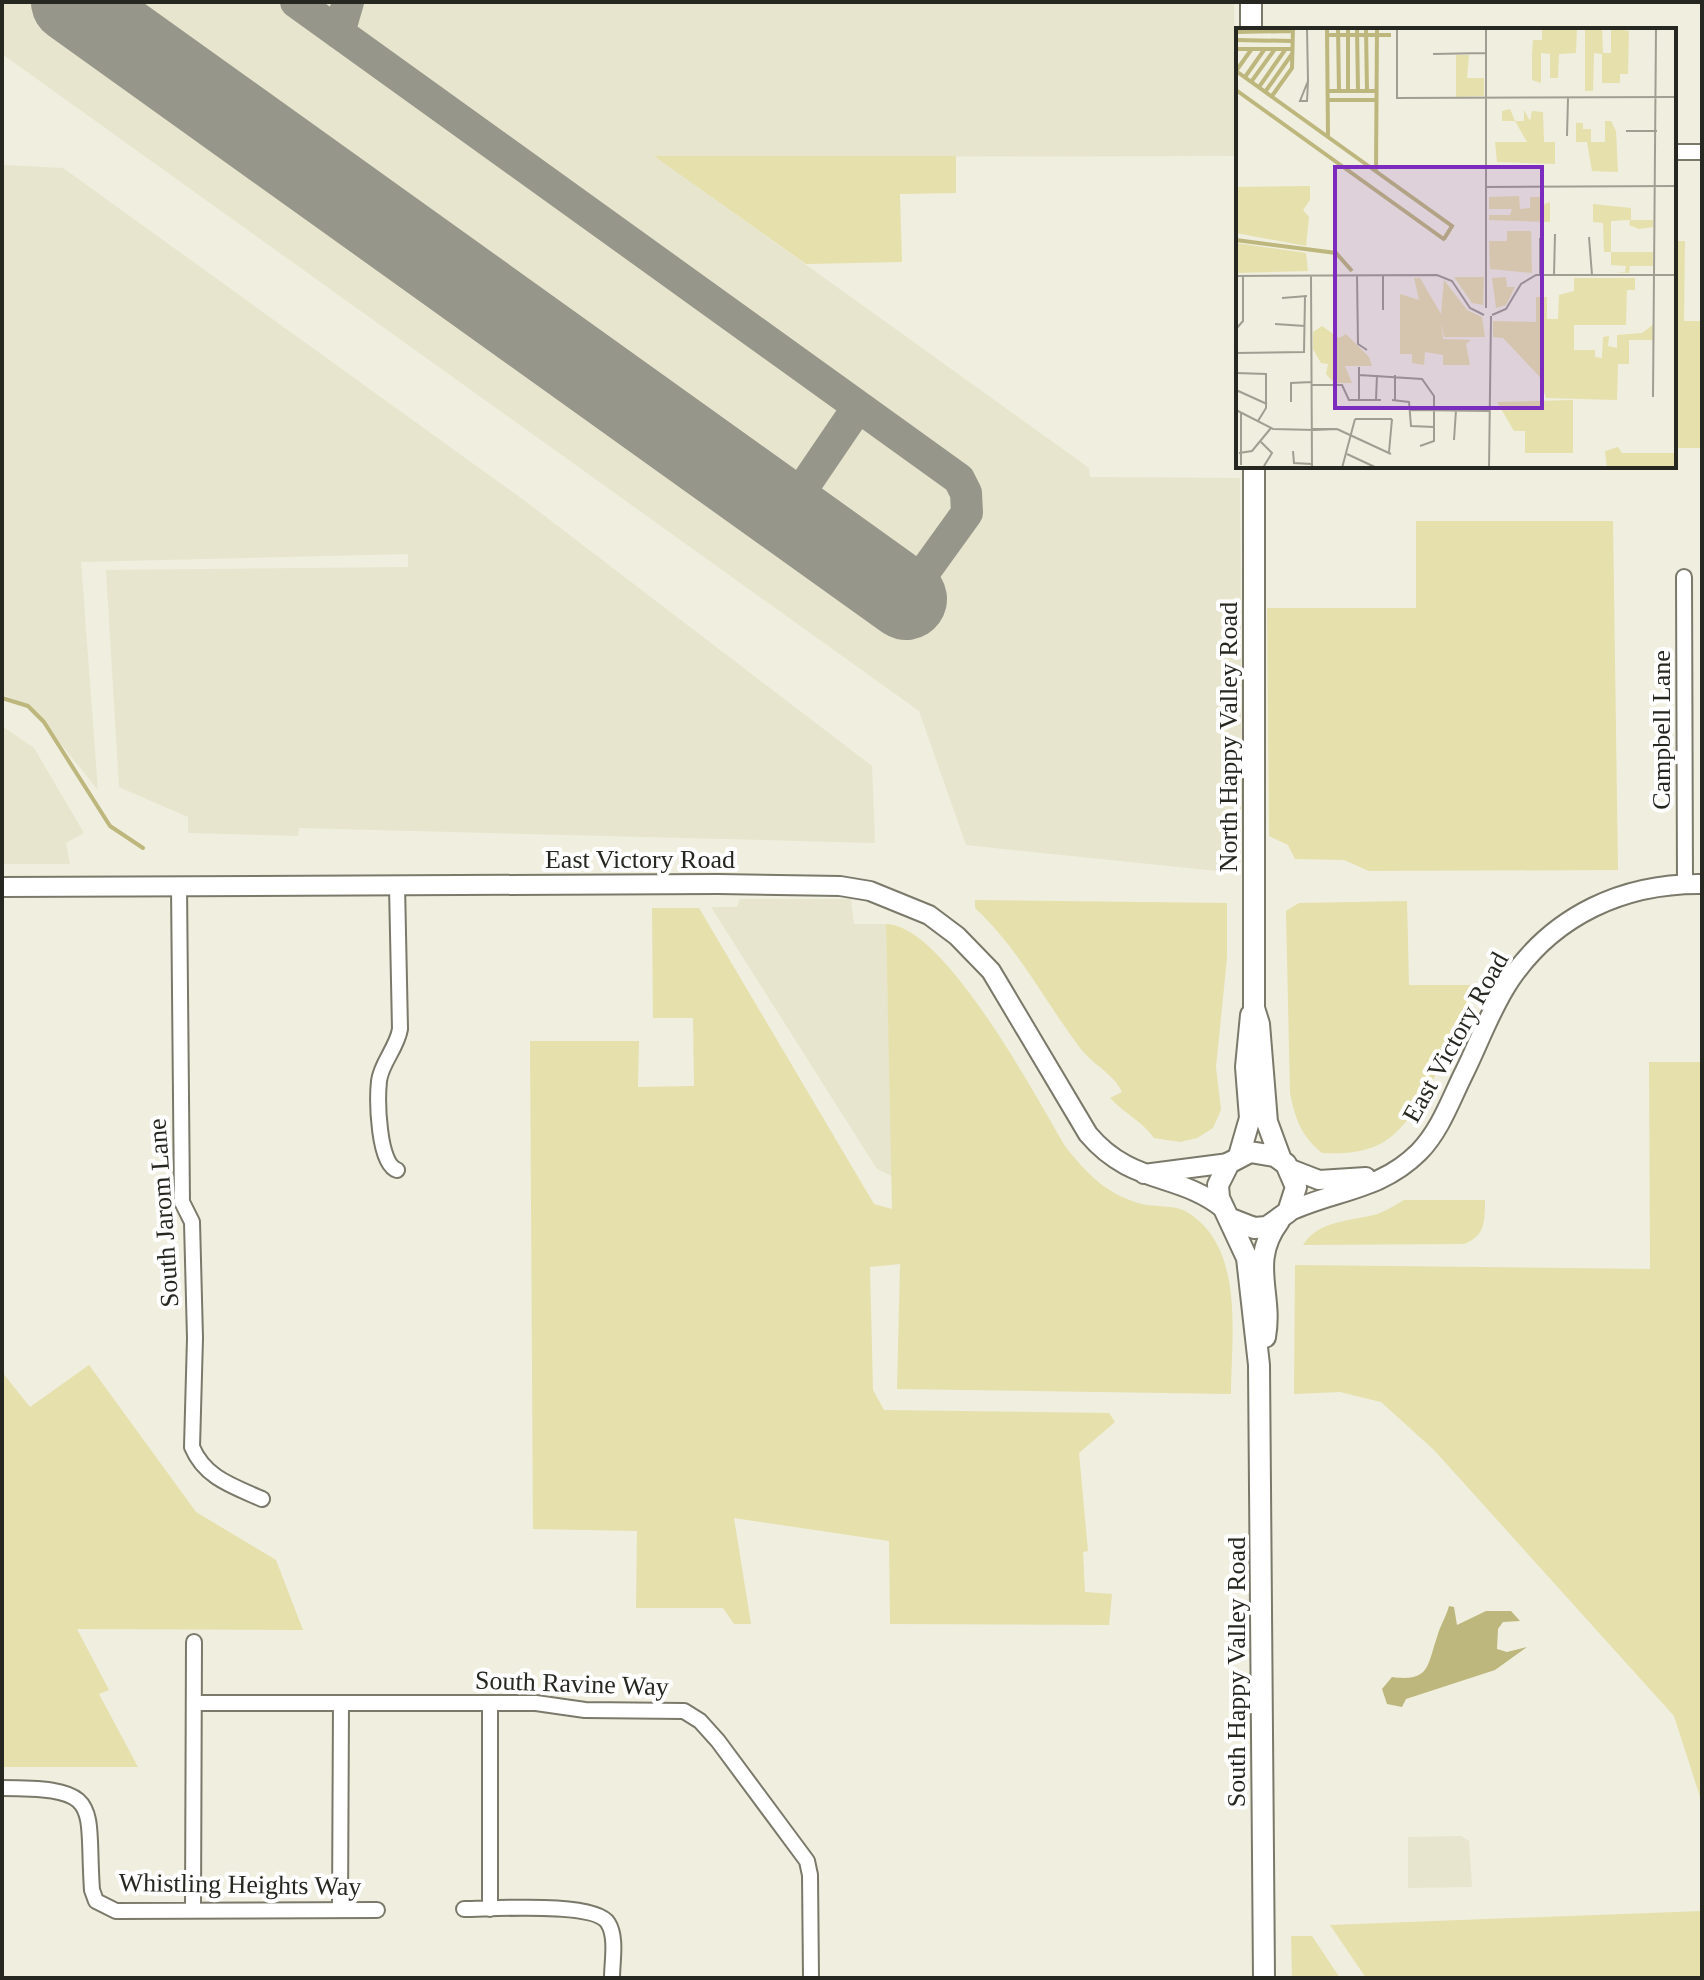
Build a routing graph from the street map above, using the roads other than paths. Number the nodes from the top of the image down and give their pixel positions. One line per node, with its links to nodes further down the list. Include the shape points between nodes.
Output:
1 (1251, 2): 2 (main road)
2 (1251, 28)
3 (1676, 152): 4 (street)
4 (1702, 152)
5 (1254, 468): 11 (main road, North Happy Valley Road)
6 (1684, 577): 7 (street, Campbell Lane)
7 (1694, 884): 16 (street, East Victory Road, via 1655,886 1599,903 1547,937 1508,983 1422,1150)
8 (179, 885): 9 (street, East Victory Road); 10 (street, East Victory Road); 20 (street, South Jarom Lane, via 182,1202 192,1222 195,1338 192,1447 198,1462 215,1478)
9 (397, 885): 14 (street, via 400,1029 398,1045 379,1079 383,1157); 15 (street, East Victory Road, via 840,886 898,900 957,936 991,971 1088,1134 1106,1155)
10 (2, 887)
11 (1254, 1008): 12 (main road, North Happy Valley Road, via 1246,1043 1250,1118); 13 (main road, North Happy Valley Road, via 1266,1112)
12 (1234, 1160): 13 (main road, via 1263,1152); 15 (street); 17 (main road, via 1218,1185)
13 (1284, 1164): 16 (street, via 1319,1180); 18 (main road, via 1296,1187)
14 (397, 1170)
15 (1144, 1174): 17 (street, East Victory Road, via 1196,1189)
16 (1388, 1175): 18 (street, East Victory Road, via 1377,1184 1321,1198)
17 (1228, 1214): 18 (main road, via 1254,1228); 19 (main road, via 1247,1258)
18 (1284, 1217): 19 (main road, via 1269,1234 1262,1255 1266,1321)
19 (1259, 1365): 33 (main road, South Happy Valley Road)
20 (262, 1499)
21 (194, 1642): 22 (street)
22 (194, 1703): 23 (street, South Ravine Way); 28 (street)
23 (341, 1703): 24 (street, South Ravine Way); 29 (street)
24 (490, 1703): 27 (street); 32 (street, South Ravine Way, via 585,1710 671,1708 700,1721 807,1861)
25 (2, 1788): 28 (street, Whistling Heights Way, via 59,1790 83,1807 90,1818 92,1890 105,1907)
26 (464, 1909): 27 (street)
27 (490, 1909): 31 (street, via 580,1910 602,1916 610,1925)
28 (193, 1910): 29 (street, Whistling Heights Way)
29 (340, 1910): 30 (street, Whistling Heights Way)
30 (377, 1910)
31 (612, 1978)
32 (811, 1978)
33 (1264, 1978)

